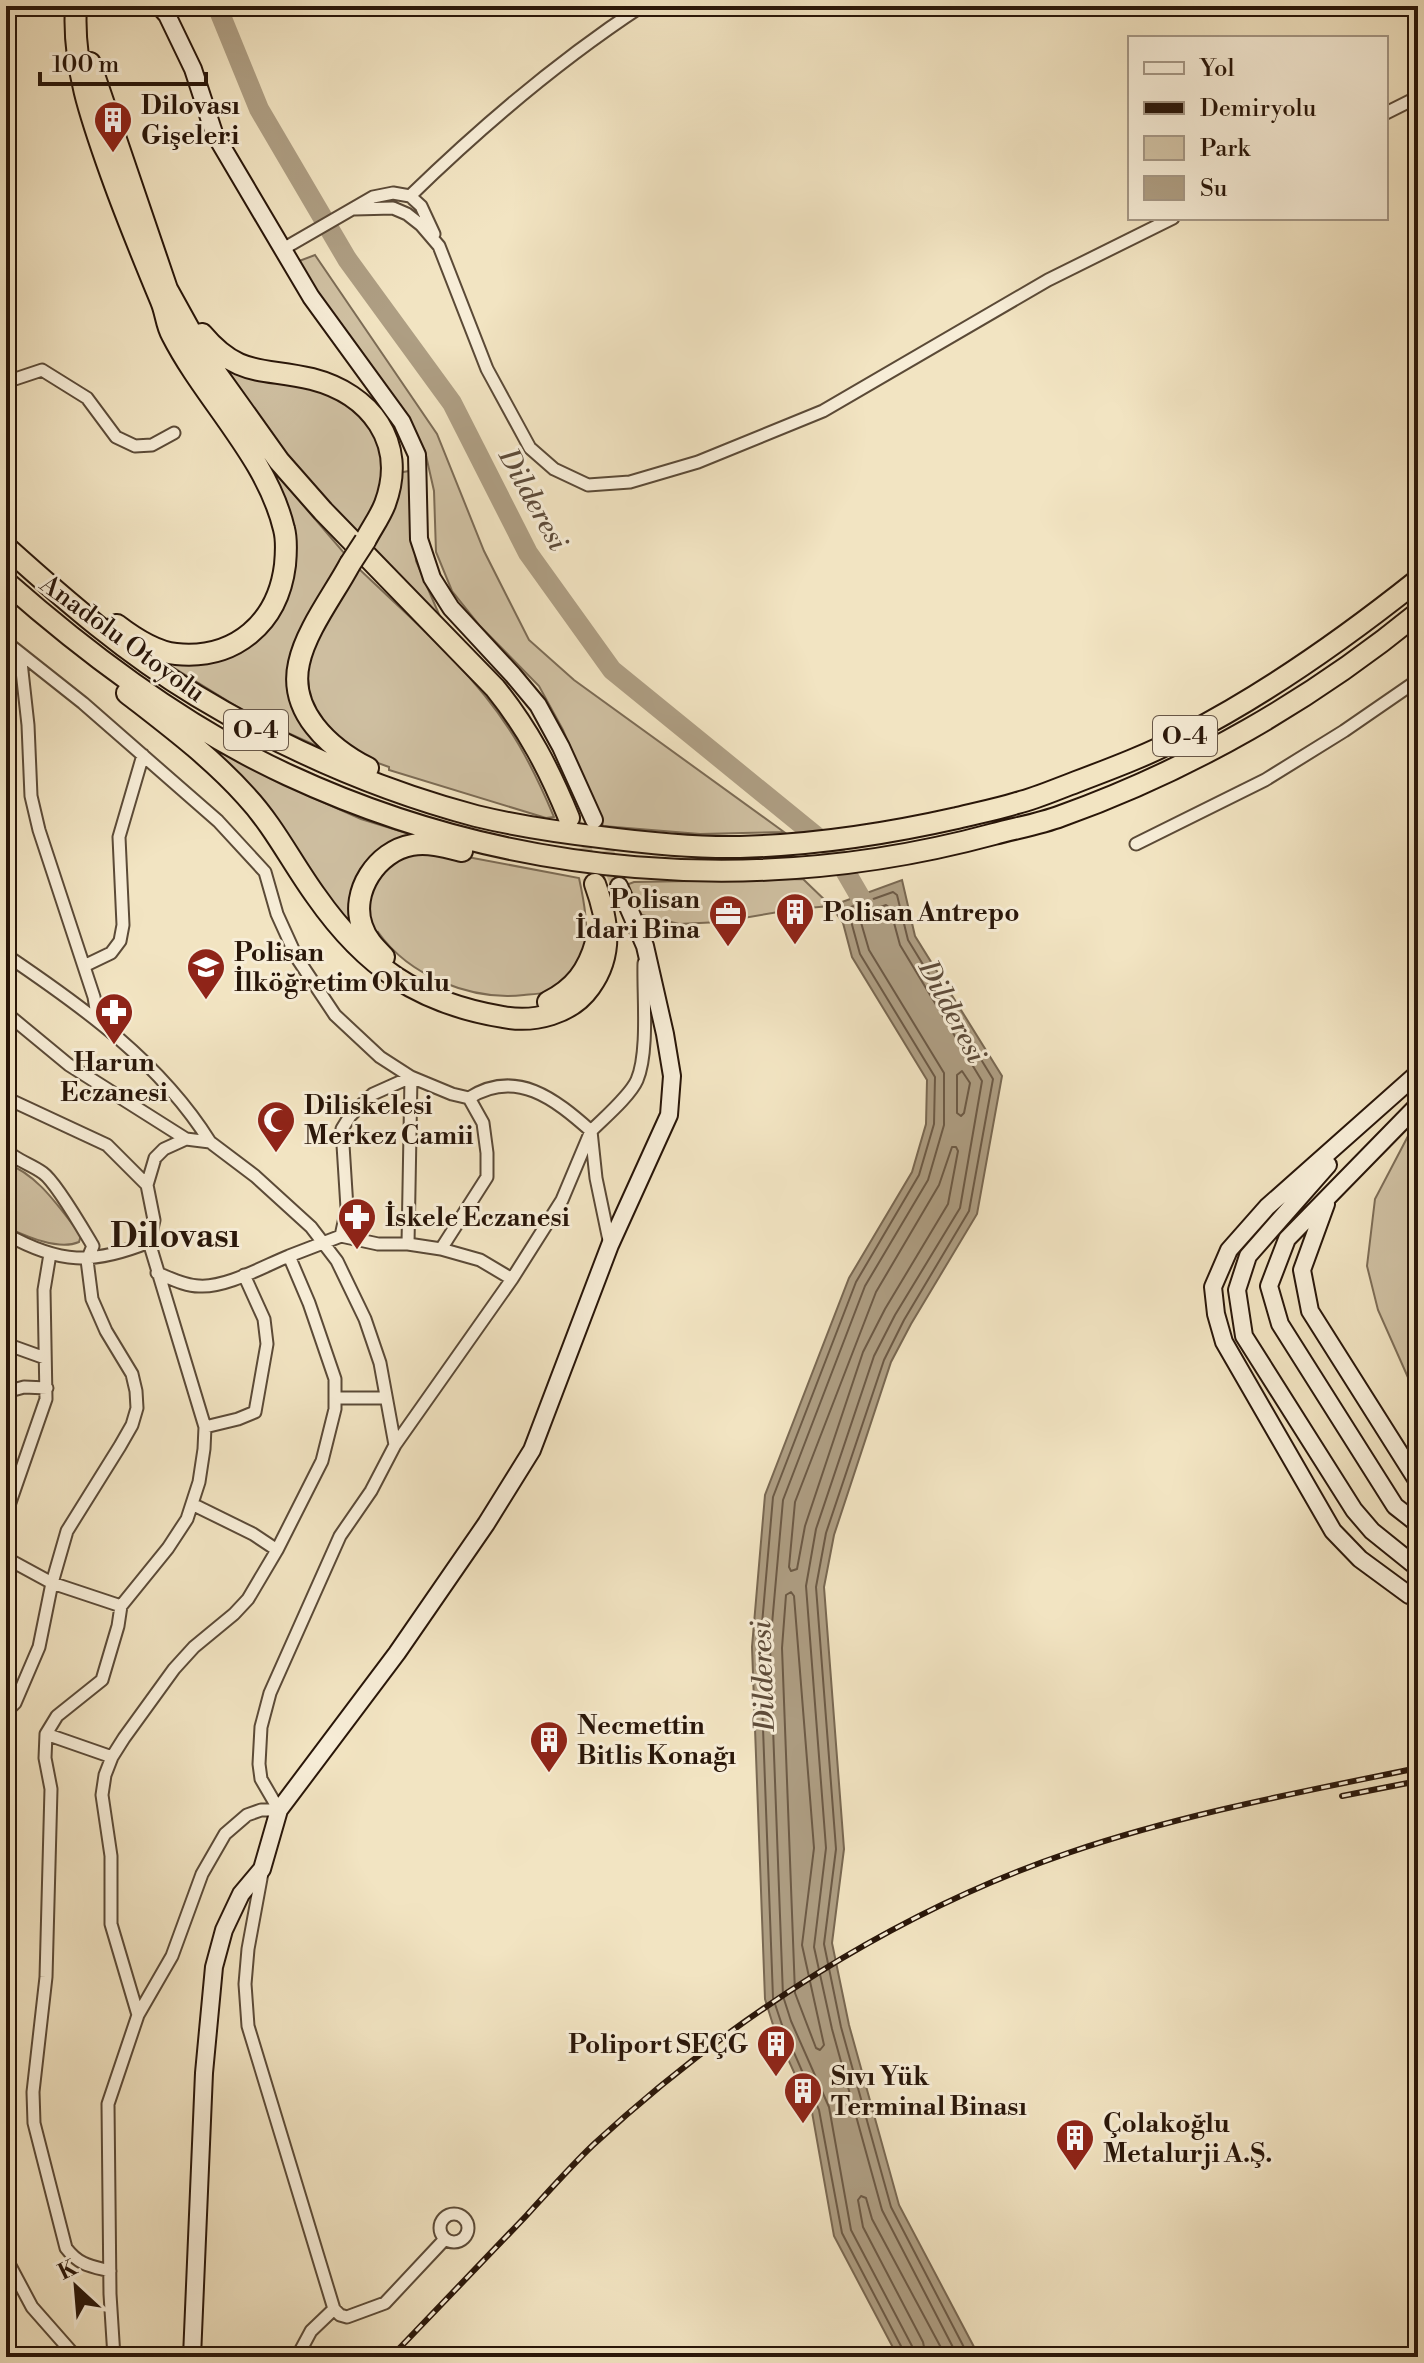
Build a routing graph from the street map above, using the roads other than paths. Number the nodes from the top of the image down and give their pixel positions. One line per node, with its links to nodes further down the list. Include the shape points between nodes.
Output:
1 (76, 6): 12 (highway, via 78,62 89,111 141,255)
2 (88, 6): 12 (highway, via 84,29 89,58)
3 (159, 6): 10 (main road, via 193,69 214,133)
4 (642, 6): 7 (street, via 531,87)
5 (1418, 97): 6 (street)
6 (1388, 112)
7 (410, 196): 8 (street, via 373,197); 11 (street, via 421,206)
8 (354, 209): 10 (street); 11 (street, via 393,208 407,214)
9 (1169, 220): 11 (street, via 1048,280 823,411 698,462 630,482 588,485 554,469 530,448 487,369)
10 (288, 246): 25 (main road, via 311,297 402,422 417,455 419,539 432,578 451,608 538,705)
11 (439, 246)
12 (165, 297): 15 (highway, via 170,333 278,507 286,560 282,587 264,621 228,647 175,654 130,635); 26 (highway, via 279,461 516,714 538,749); 26 (highway, bridge, via 217,352 241,366 345,391 368,409 390,449 385,503 299,663 297,685 314,727 347,757 374,771)
13 (6, 382): 14 (street, via 42,370 87,398 116,437 135,446 152,445)
14 (174, 433)
15 (6, 541)
16 (6, 547): 26 (highway, Anadolu Otoyolu / O-4, via 104,632 247,725 361,779 476,815)
17 (1418, 580): 26 (highway, Anadolu Otoyolu / O-4, via 1301,668 1182,738 1018,803 839,839 739,847 656,845)
18 (6, 582): 20 (highway, Anadolu Otoyolu / O-4)
19 (1418, 613): 28 (highway, Anadolu Otoyolu / O-4, via 1223,744 1059,817 940,849 763,871 647,869)
20 (49, 618): 28 (highway, Anadolu Otoyolu / O-4, via 140,688 287,775 453,836); 28 (highway, via 101,672 248,798 345,935 378,967 415,989 470,1012 509,1018 538,1018 585,995 605,959 608,940 590,883 597,939 581,978 549,1002 523,1007 486,1004 418,979 386,959 362,925 362,891 374,867 392,852 437,845 483,855)
21 (6, 642): 22 (street)
22 (20, 653): 24 (street); 32 (street, via 31,796)
23 (1418, 680): 27 (street, via 1265,780)
24 (143, 755): 32 (street, via 119,837 120,941 111,953); 36 (street, via 218,821 265,872 297,958 335,1015 380,1057)
25 (594, 820)
26 (559, 822)
27 (1136, 844)
28 (553, 858)
29 (619, 886): 30 (main road)
30 (645, 946): 41 (street, via 644,1047 637,1081); 52 (main road, via 672,1076 669,1115)
31 (6, 955): 34 (street)
32 (84, 966): 34 (street)
33 (6, 1013): 42 (street, via 69,1065)
34 (98, 1021): 43 (street, via 131,1048 192,1114)
35 (1418, 1073): 40 (main road)
36 (411, 1077): 38 (street); 48 (street, via 373,1094 342,1129 347,1208); 51 (street)
37 (6, 1098): 45 (street, via 107,1145)
38 (469, 1098): 41 (street, via 501,1085 525,1087 547,1096); 53 (street, via 483,1123 487,1177)
39 (1418, 1105): 46 (main road)
40 (1377, 1109): 74 (main road, via 1248,1256 1237,1290 1244,1336 1354,1510); 76 (main road, via 1267,1207 1229,1250 1213,1287 1224,1342 1333,1531 1360,1559)
41 (591, 1131): 52 (street); 59 (street, via 562,1200)
42 (186, 1139): 43 (street); 45 (street, via 155,1158)
43 (210, 1142): 50 (street, via 255,1176)
44 (6, 1150): 56 (street, via 46,1174 93,1246)
45 (147, 1185): 49 (street, via 154,1220)
46 (1328, 1199): 68 (main road, via 1302,1270 1310,1311); 71 (main road, via 1287,1239 1269,1286 1280,1324 1395,1506)
47 (6, 1234): 54 (street)
48 (341, 1236): 50 (street); 51 (street)
49 (149, 1242): 56 (street); 57 (street)
50 (324, 1242): 55 (street); 65 (street, via 365,1319)
51 (408, 1244): 53 (street)
52 (610, 1245): 81 (main road, via 532,1450 397,1653)
53 (441, 1249): 59 (street, via 480,1260)
54 (50, 1254): 56 (street); 61 (street, via 44,1290)
55 (289, 1256): 58 (street); 64 (street, via 335,1379)
56 (87, 1260): 75 (street, via 92,1299 132,1374 137,1408 132,1425 67,1531)
57 (157, 1273): 58 (street, via 200,1287); 66 (street)
58 (244, 1275): 66 (street, via 264,1319 267,1344 255,1412)
59 (512, 1279): 67 (street)
60 (6, 1344): 61 (street)
61 (45, 1358): 62 (street)
62 (47, 1388): 63 (street); 70 (street)
63 (6, 1392)
64 (335, 1398): 65 (street); 72 (street, via 322,1461)
65 (385, 1398): 67 (street)
66 (205, 1427): 69 (street)
67 (395, 1445): 81 (street, via 340,1536 270,1693 259,1764 261,1779)
68 (1418, 1482)
69 (192, 1504): 72 (street); 77 (street, via 168,1548)
70 (6, 1514)
71 (1418, 1524)
72 (277, 1550): 80 (street, via 248,1599 174,1669)
73 (6, 1558): 75 (street)
74 (1418, 1568)
75 (52, 1583): 77 (street); 78 (street, via 39,1647)
76 (1418, 1598)
77 (121, 1606): 79 (street, via 102,1680 57,1716)
78 (6, 1712)
79 (46, 1734): 80 (street); 86 (street, via 51,1789 46,1977 34,2123 66,2248 85,2265)
80 (112, 1757): 83 (street, via 102,1795 111,1856 111,1924)
81 (279, 1810): 82 (main road); 83 (street, via 247,1815 225,1834 202,1874 172,1956)
82 (262, 1869): 87 (street, via 246,1972 248,2026); 90 (main road, via 241,1894 214,1967 204,2073)
83 (138, 2015): 86 (street, via 108,2104)
84 (445, 2239): 87 (street, via 385,2303 347,2317)
85 (6, 2253): 88 (street, via 32,2307)
86 (110, 2271): 89 (street)
87 (334, 2309): 91 (street, via 311,2331)
88 (76, 2357)
89 (114, 2357)
90 (192, 2357)
91 (297, 2357)

